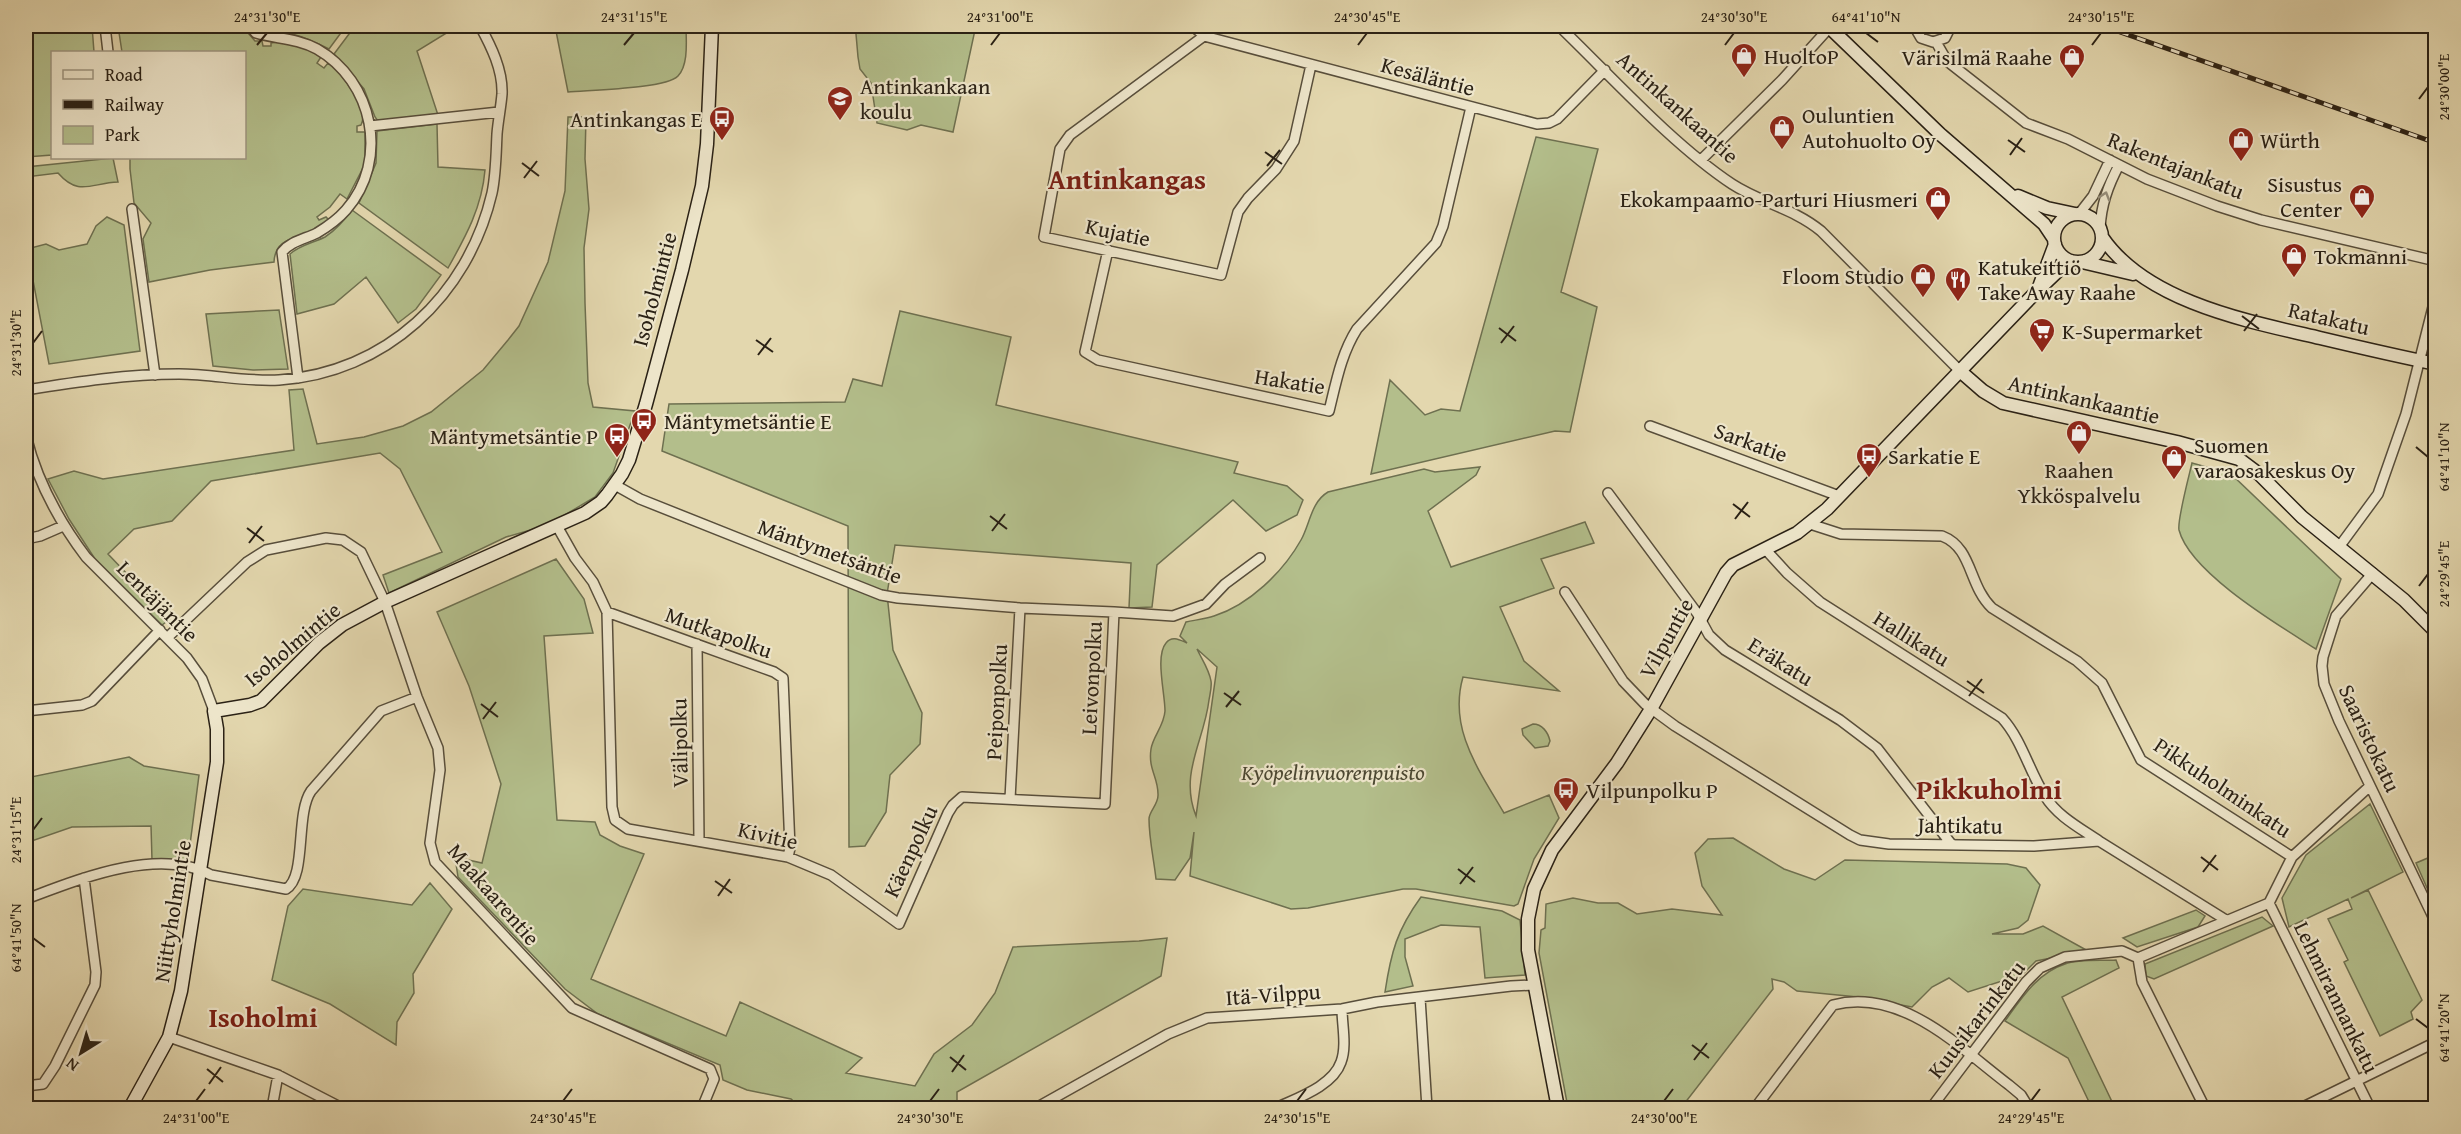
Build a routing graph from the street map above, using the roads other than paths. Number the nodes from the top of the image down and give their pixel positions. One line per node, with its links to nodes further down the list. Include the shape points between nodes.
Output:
1 (105, 26): 12 (street)
2 (250, 26): 17 (street, via 255,33 301,41 333,60 359,91)
3 (480, 26): 16 (street, via 501,77)
4 (712, 26): 40 (street, Isoholmintie, via 702,186 646,404 629,460)
5 (1193, 26): 10 (street, Kesäläntie)
6 (1559, 26): 14 (street, Antinkankaantie)
7 (1829, 26): 18 (street, via 1782,80); 21 (street, via 1940,134)
8 (1914, 26): 11 (street, Rakentajankatu, via 1920,38)
9 (1951, 26): 11 (street, via 1945,38)
10 (1204, 36): 13 (street, Kesäläntie); 26 (street, Kujatie, via 1070,135 1060,149 1044,237)
11 (1936, 42): 19 (street, Rakentajankatu, via 1947,61 2026,123)
12 (108, 51)
13 (1311, 65): 15 (street, Kesäläntie); 26 (street, Kujatie, via 1294,141 1276,169 1238,212 1221,275)
14 (1605, 70): 15 (street, Kesäläntie, via 1549,123 1537,124); 18 (street, Antinkankaantie)
15 (1471, 107): 26 (street, Hakatie, via 1436,243 1349,341 1329,411 1098,360 1086,352)
16 (499, 112): 17 (street); 36 (street, via 493,185 484,218 464,264 435,304 411,330 374,354 346,366)
17 (370, 126): 36 (street, via 366,174 346,210 318,232 282,252)
18 (1701, 160): 34 (street, Antinkankaantie, via 1733,185 1813,224)
19 (2110, 160): 20 (street, Rakentajankatu); 23 (street, via 2093,196)
20 (2119, 165): 24 (street, one-way to 20, via 2102,205); 27 (street, Rakentajankatu, via 2173,190 2261,220)
21 (2006, 190): 23 (street, via 2047,208); 25 (street, via 2044,224)
22 (132, 209): 35 (street)
23 (2078, 214): 24 (street, via 2092,219); 25 (street, via 2058,225)
24 (2101, 233): 28 (street, via 2099,250); 29 (street, Ratakatu, via 2116,257)
25 (2054, 241): 28 (street, via 2060,254); 30 (street, Vilpuntie)
26 (1108, 250)
27 (2436, 261)
28 (2078, 262): 29 (street, Ratakatu); 30 (street, Vilpuntie, via 2059,270)
29 (2150, 280): 32 (street, Ratakatu, via 2230,317)
30 (2037, 291): 34 (street, Vilpuntie)
31 (2436, 295): 32 (street)
32 (2420, 361): 33 (street, Ratakatu); 47 (street, via 2378,494)
33 (2436, 364)
34 (1960, 371): 42 (street, Vilpuntie); 47 (street, Antinkankaantie, via 2003,403 2239,459)
35 (155, 375): 36 (street); 37 (street)
36 (298, 378)
37 (26, 390)
38 (1650, 426): 42 (street, Sarkatie)
39 (26, 436): 44 (street, Lentäjäntie, via 39,478)
40 (615, 485): 45 (street, Isoholmintie, via 593,508); 53 (street, Mäntymetsäntie, via 640,499 881,595)
41 (1608, 493): 56 (street, Eräkatu)
42 (1839, 496): 43 (street, Vilpuntie)
43 (1810, 524): 48 (street, Vilpuntie); 72 (street, Pikkuholminkatu, via 1841,534 1942,536 1953,540 1961,547 1982,599 2077,661 2102,683 2141,760)
44 (63, 526): 46 (street); 57 (street, Lentäjäntie, via 86,557)
45 (557, 526): 52 (street, Isoholmintie); 54 (street)
46 (26, 539)
47 (2339, 547): 50 (street, Antinkankaantie)
48 (1766, 550): 56 (street, Vilpuntie, via 1733,565); 69 (street, Hallikatu, via 1820,602 2002,718 2012,728 2044,796 2062,816)
49 (1260, 558): 55 (street, Leivonpolku, via 1206,604 1173,616)
50 (2373, 573): 58 (street, Antinkankaantie); 65 (street, Saaristokatu, via 2336,616 2322,666 2328,698)
51 (1565, 592): 62 (street, Jahtikatu, via 1623,681)
52 (385, 602): 59 (street, Maakaarentie, via 361,552 343,540 326,538 256,555); 61 (street, Maakaarentie); 64 (street, Isoholmintie, via 342,625 261,701)
53 (1020, 608): 55 (street, Mäntymetsäntie); 66 (street, Peiponpolku)
54 (607, 612): 60 (street, Mutkapolku); 68 (street, Kivitie, via 615,820 628,829)
55 (1114, 612): 67 (street, Leivonpolku)
56 (1700, 620): 62 (street, Vilpuntie); 70 (street, Eräkatu, via 1725,650 1840,720 1877,748)
57 (160, 630): 59 (street, Lentäjäntie); 63 (street, via 92,701)
58 (2436, 632)
59 (168, 637): 64 (street, Lentäjäntie, via 196,669)
60 (697, 644): 68 (street, Välipolku); 71 (street, Mutkapolku, via 783,678)
61 (417, 697): 73 (street, via 381,711 306,798 291,886 277,889); 94 (street, Maakaarentie, via 440,761 430,843 435,862 572,1008 710,1069 714,1079)
62 (1651, 709): 70 (street, Jahtikatu, via 1860,840); 81 (street, Vilpuntie, via 1539,874 1527,925)
63 (26, 711)
64 (214, 711): 73 (street, Niittyholmintie, via 217,762)
65 (2370, 786): 72 (street); 78 (street, Saaristokatu)
66 (1010, 799): 67 (street, Käenpolku); 79 (street, Käenpolku, via 962,797 953,805)
67 (1105, 804)
68 (699, 840): 71 (street, Kivitie)
69 (2099, 841): 70 (street, Jahtikatu, via 2034,846); 77 (street)
70 (1952, 845)
71 (788, 857): 79 (street, Kivitie, via 831,875)
72 (2292, 857): 76 (street)
73 (200, 870): 74 (street, via 144,865); 84 (street, Niittyholmintie, via 181,991)
74 (84, 878): 75 (street); 89 (street, via 95,985 43,1084)
75 (26, 899)
76 (2269, 903): 77 (street); 88 (street, Lehmirannankatu)
77 (2226, 920): 80 (street)
78 (2436, 923)
79 (899, 924)
80 (2138, 958): 86 (street, Kuusikarinkatu, via 2121,951 2065,957 2040,968); 101 (street, via 2142,982)
81 (1534, 985): 82 (street, Itä-Vilppu); 98 (street, Vilpuntie)
82 (1420, 998): 83 (street, Itä-Vilppu); 97 (street)
83 (1342, 1009): 95 (street, Itä-Vilppu, via 1207,1017 1168,1034); 96 (street, via 1343,1050 1335,1072)
84 (169, 1037): 87 (street); 91 (street, Niittyholmintie)
85 (2436, 1042): 88 (street)
86 (1971, 1056): 90 (street, via 1902,1010 1848,1001 1833,1005); 99 (street, Kuusikarinkatu); 100 (street, via 2009,1084)
87 (278, 1075): 92 (street); 93 (street)
88 (2357, 1082): 102 (street); 103 (street, Lehmirannankatu)
89 (26, 1086)
90 (1761, 1106)
91 (130, 1108)
92 (272, 1108)
93 (342, 1108)
94 (702, 1108)
95 (1036, 1108)
96 (1276, 1108)
97 (1427, 1108)
98 (1558, 1108)
99 (1931, 1108)
100 (2029, 1108)
101 (2205, 1108)
102 (2301, 1108)
103 (2370, 1108)

